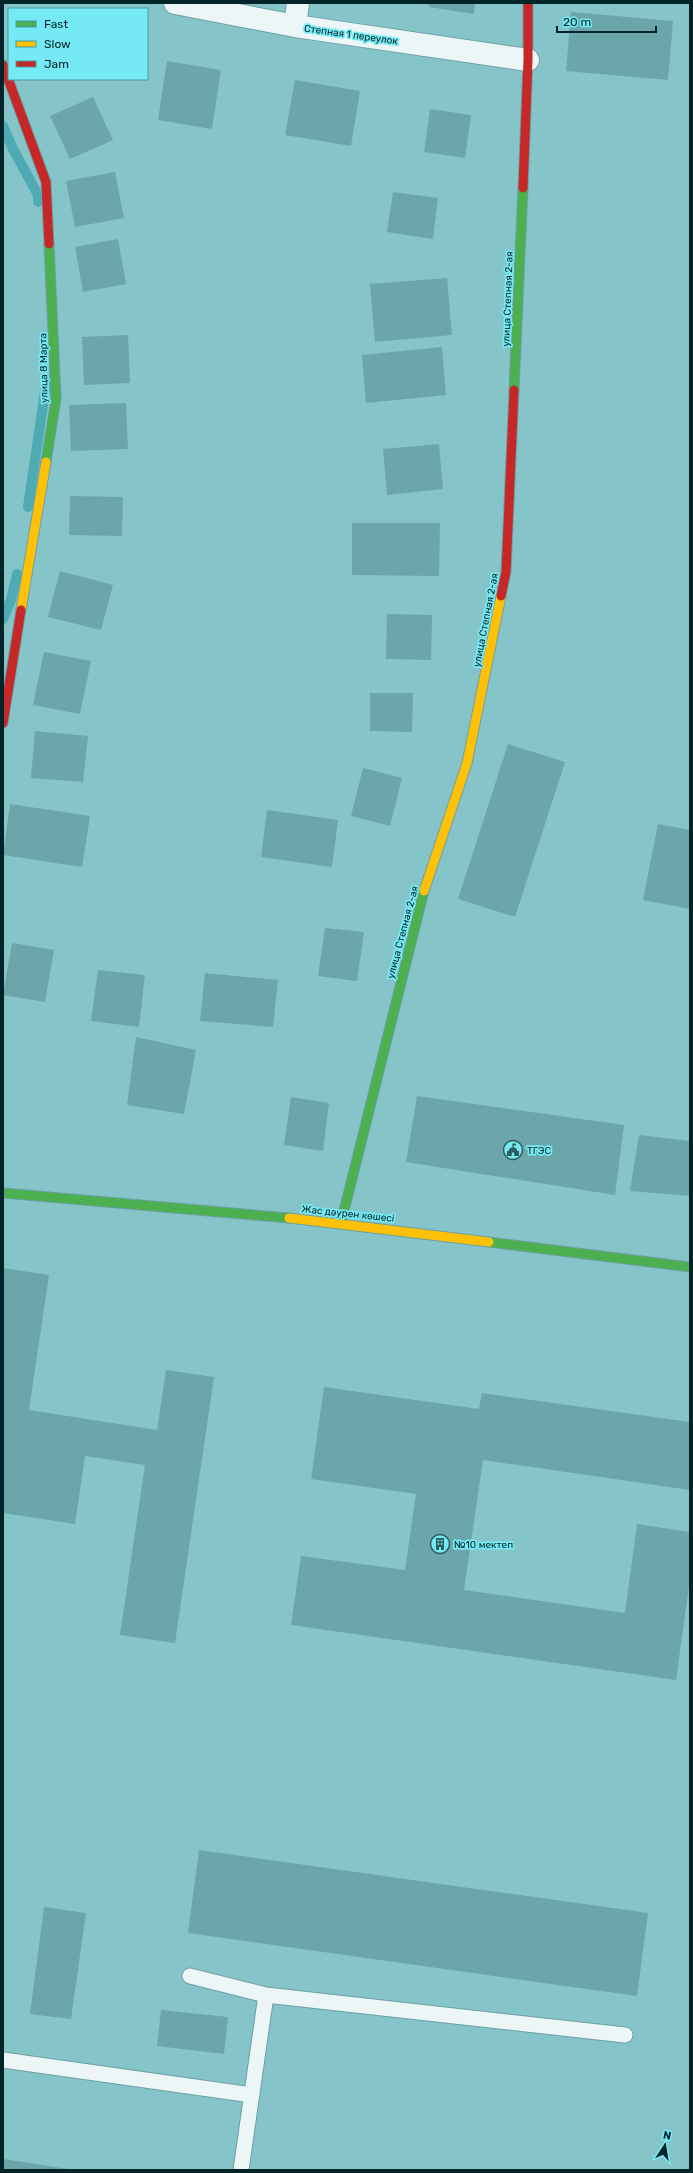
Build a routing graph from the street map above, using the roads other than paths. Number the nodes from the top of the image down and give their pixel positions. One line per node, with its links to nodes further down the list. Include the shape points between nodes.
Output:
1 (175, 3): 4 (street, Степная 1 переулок)
2 (298, 3): 4 (street)
3 (528, 3): 5 (street, улица Степная 2-ая)
4 (295, 26): 5 (street, Степная 1 переулок)
5 (528, 60): 11 (street, улица Степная 2-ая, via 506,572 467,763 418,910)
6 (3, 65): 7 (street, улица 8 Марта)
7 (8, 79)
8 (9, 80): 9 (street, улица 8 Марта, via 46,182 56,399)
9 (3, 723)
10 (3, 1193): 11 (street, Жас дәурен көшесі)
11 (341, 1222): 12 (street, Жас дәурен көшесі)
12 (690, 1267)
13 (190, 1976): 14 (lane)
14 (266, 1996): 15 (lane); 17 (lane)
15 (625, 2035)
16 (3, 2060): 17 (lane)
17 (252, 2095): 18 (lane)
18 (241, 2170)

